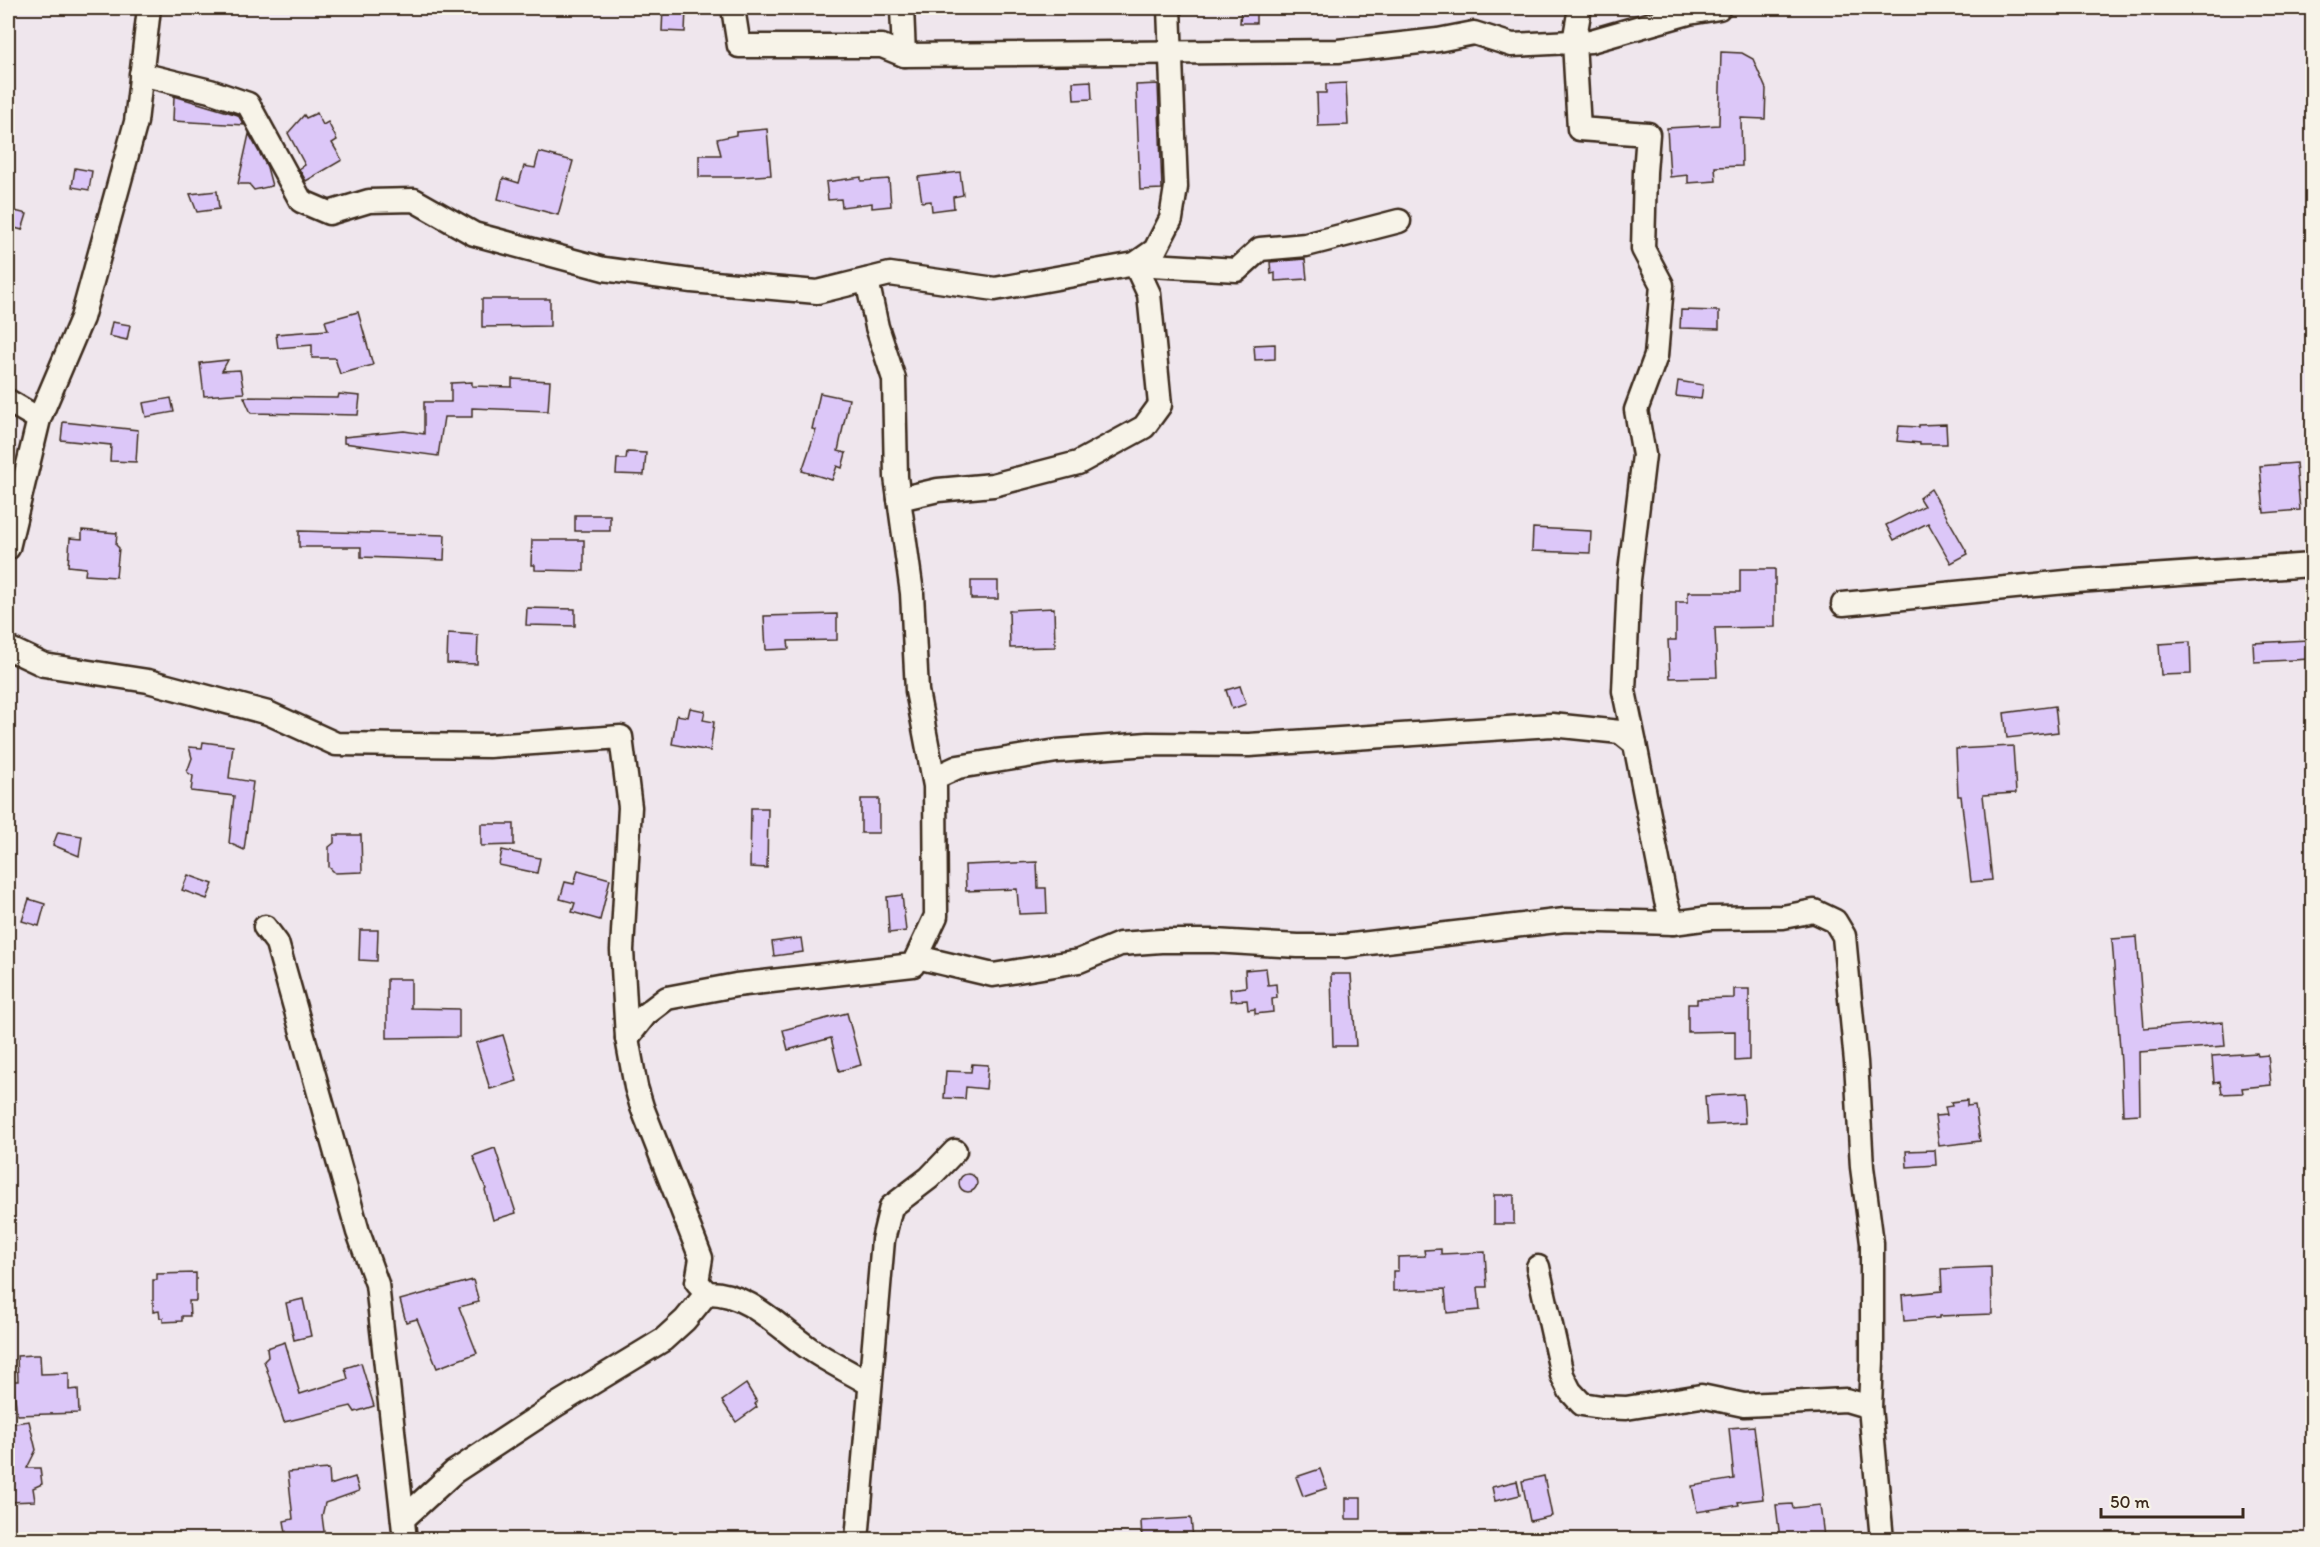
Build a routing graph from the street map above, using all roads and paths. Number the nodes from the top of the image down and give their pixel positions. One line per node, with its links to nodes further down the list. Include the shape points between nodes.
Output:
1 (149, 8): 10 (street)
2 (733, 8): 9 (street, via 739,46 882,46)
3 (903, 8): 9 (street)
4 (1169, 8): 8 (street)
5 (1580, 8): 7 (street)
6 (1719, 8): 7 (street)
7 (1574, 42): 8 (street, via 1512,45 1474,33 1338,51); 21 (street, via 1579,129 1648,134 1643,249 1662,285 1656,356 1636,410 1644,455 1629,580 1624,691)
8 (1171, 53): 9 (street); 12 (street, via 1176,187 1171,219 1155,250)
9 (904, 55)
10 (141, 74): 13 (street, via 248,105 301,201 329,213 369,201 414,200 474,234 604,269 817,292); 15 (street, via 136,122 82,318)
11 (1399, 221): 12 (street, via 1306,244 1260,249 1237,270)
12 (1135, 264): 13 (street, via 995,289 890,274); 16 (street, via 1149,294 1160,405 1144,427 1078,463 993,485 938,490)
13 (867, 280): 16 (street, via 894,379)
14 (8, 401): 15 (street)
15 (39, 418): 17 (street)
16 (899, 499): 22 (street, via 912,593 917,691)
17 (8, 548)
18 (2313, 565): 19 (street, via 2076,581)
19 (1843, 604)
20 (8, 648): 26 (street, via 44,665 148,681 268,713 336,744 489,746 621,737 630,807 622,950)
21 (1635, 744): 22 (street, via 1620,732 1552,725 1249,745 1148,744 1046,752 958,766); 23 (street)
22 (934, 778): 25 (street, via 936,916)
23 (1673, 923): 25 (street, via 1565,920 1344,946 1214,941 1130,943 1080,961 993,975); 31 (street, via 1783,917 1814,911 1835,921 1844,936 1862,1167 1872,1243)
24 (265, 927): 32 (street, via 277,943 358,1232 377,1284)
25 (916, 957): 26 (street, via 913,964 736,985 667,999 646,1014)
26 (627, 1038): 29 (street, via 642,1107 701,1258 697,1282)
27 (955, 1151): 30 (street, via 929,1178 891,1206 883,1240)
28 (1538, 1267): 31 (street, via 1562,1376 1582,1404 1626,1408 1701,1396 1744,1405 1846,1400)
29 (706, 1293): 30 (street, via 723,1293 765,1314 810,1349); 32 (street, via 663,1340 454,1472)
30 (870, 1384): 33 (street)
31 (1870, 1407): 34 (street)
32 (404, 1529)
33 (857, 1539)
34 (1882, 1539)

